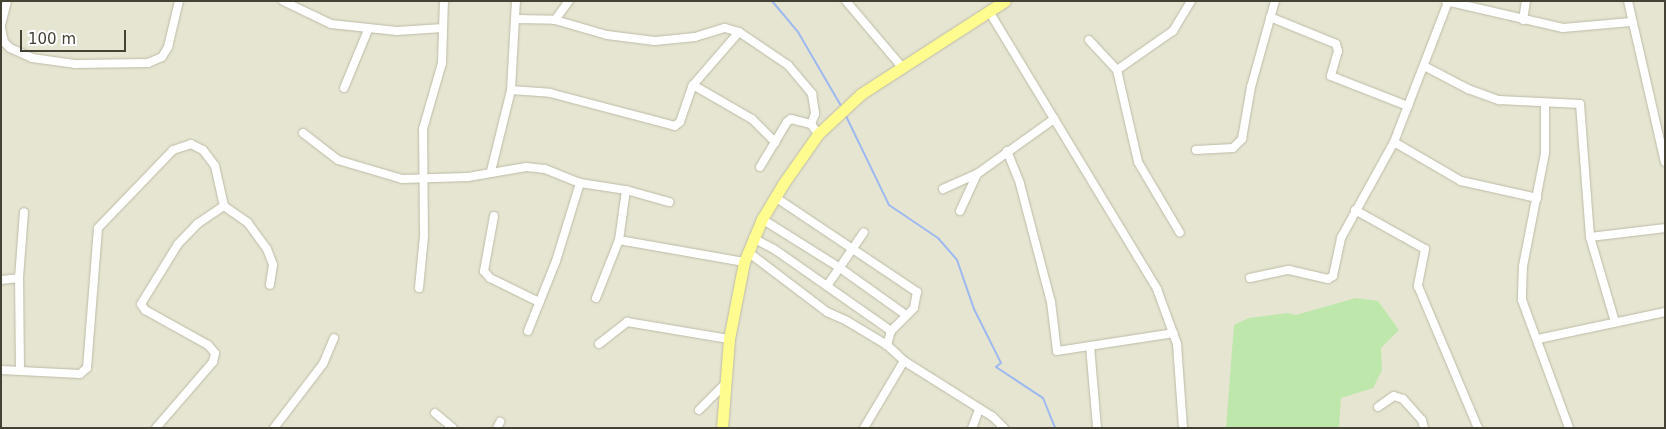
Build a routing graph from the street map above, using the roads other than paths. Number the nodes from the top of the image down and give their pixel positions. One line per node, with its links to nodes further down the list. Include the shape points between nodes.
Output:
1 (7, 1): 20 (street)
2 (179, 1): 20 (street, via 168,47 162,56 148,63 75,64 32,58 10,48 4,42)
3 (283, 1): 22 (street, via 331,24)
4 (444, 1): 21 (street)
5 (516, 1): 16 (street)
6 (569, 1): 17 (street)
7 (846, 1): 26 (street)
8 (1005, 1): 14 (main road)
9 (1192, 1): 27 (street, via 1173,31)
10 (1275, 1): 15 (street)
11 (1526, 1): 18 (street)
12 (1628, 1): 19 (street)
13 (1447, 2): 18 (street); 25 (street)
14 (990, 13): 26 (main road); 33 (street)
15 (1270, 18): 32 (street, via 1336,44 1338,51 1331,76); 40 (street, via 1251,86 1242,139 1233,148)
16 (516, 19): 17 (street); 30 (street)
17 (556, 20): 23 (street, via 607,35 655,40 695,36 725,28)
18 (1523, 20): 19 (street, via 1563,28)
19 (1631, 22): 37 (street)
20 (1, 27)
21 (442, 28): 22 (street); 46 (street, via 442,63 423,129)
22 (368, 30): 29 (street)
23 (739, 32): 28 (street); 34 (street, via 788,65 812,94 815,114)
24 (1089, 40): 27 (street)
25 (1424, 66): 31 (street, via 1468,89 1499,100); 32 (street)
26 (902, 67): 36 (main road, via 853,101)
27 (1118, 70): 61 (street, via 1138,162)
28 (693, 85): 30 (street, via 680,122 675,126 550,93); 38 (street, via 752,120)
29 (344, 88)
30 (511, 90): 44 (street)
31 (1545, 105): 51 (street, via 1546,145); 62 (street, via 1580,104)
32 (1408, 106): 39 (street)
33 (1054, 119): 41 (street); 81 (street, via 1156,289)
34 (811, 124): 36 (street); 38 (street, via 791,119)
35 (303, 133): 46 (street, via 338,160 365,170 402,179)
36 (818, 134): 50 (main road)
37 (1662, 134): 42 (street)
38 (775, 142): 43 (street)
39 (1394, 142): 51 (street, via 1461,181); 54 (street)
40 (1196, 150)
41 (1007, 151): 45 (street); 87 (street, via 1020,184 1051,302 1057,351)
42 (1665, 162)
43 (760, 167)
44 (491, 170): 46 (street, via 468,177); 47 (street, via 513,167 545,169)
45 (978, 174): 48 (street); 55 (street)
46 (422, 177): 73 (street, via 424,236)
47 (580, 183): 49 (street); 75 (street, via 556,261)
48 (943, 189)
49 (626, 190): 52 (street); 64 (street)
50 (775, 197): 58 (main road); 65 (street)
51 (1537, 198): 84 (street, via 1523,266 1522,300)
52 (669, 202)
53 (224, 206): 71 (street, via 248,223 266,249 272,265); 90 (street, via 215,166 203,150 191,144 173,150 98,228 87,368 80,374); 96 (street, via 197,224 172,252 141,304 145,310 208,345 215,354 213,362)
54 (1355, 210): 69 (street, via 1342,238 1333,276 1328,279 1289,270); 106 (street, via 1425,249 1418,286)
55 (960, 211)
56 (24, 212): 68 (street)
57 (494, 216): 75 (street, via 484,271 490,278)
58 (762, 219): 63 (main road); 67 (street)
59 (1665, 228): 62 (street)
60 (864, 232): 65 (street)
61 (1180, 233)
62 (1590, 237): 78 (street)
63 (753, 238): 66 (main road); 72 (street)
64 (619, 240): 66 (street); 74 (street)
65 (852, 249): 67 (street); 77 (street, via 917,292 914,308)
66 (746, 257): 83 (main road); 86 (street, via 827,312)
67 (840, 268): 72 (street); 77 (street)
68 (19, 278): 70 (street); 90 (street)
69 (1250, 278)
70 (1, 280)
71 (270, 285)
72 (827, 286): 80 (street)
73 (419, 288)
74 (596, 298)
75 (539, 302): 79 (street)
76 (1665, 312): 78 (street)
77 (906, 315): 80 (street)
78 (1615, 322): 84 (street)
79 (528, 331)
80 (891, 331): 86 (street)
81 (1174, 333): 87 (street); 104 (street)
82 (334, 338): 97 (street, via 323,364)
83 (729, 339): 85 (street, via 627,322); 91 (main road)
84 (1538, 339): 107 (street)
85 (599, 344)
86 (886, 345): 88 (street)
87 (1090, 346): 103 (street)
88 (904, 361): 94 (street); 100 (street)
89 (1, 370): 90 (street)
90 (20, 370)
91 (725, 384): 93 (street); 99 (main road)
92 (1378, 407): 105 (street, via 1394,396 1404,398 1422,420)
93 (699, 410)
94 (979, 410): 101 (street); 102 (street)
95 (435, 413): 98 (street)
96 (156, 428)
97 (274, 428)
98 (452, 428)
99 (722, 428)
100 (864, 428)
101 (972, 428)
102 (1004, 428)
103 (1097, 428)
104 (1183, 428)
105 (1424, 428)
106 (1478, 428)
107 (1569, 428)

